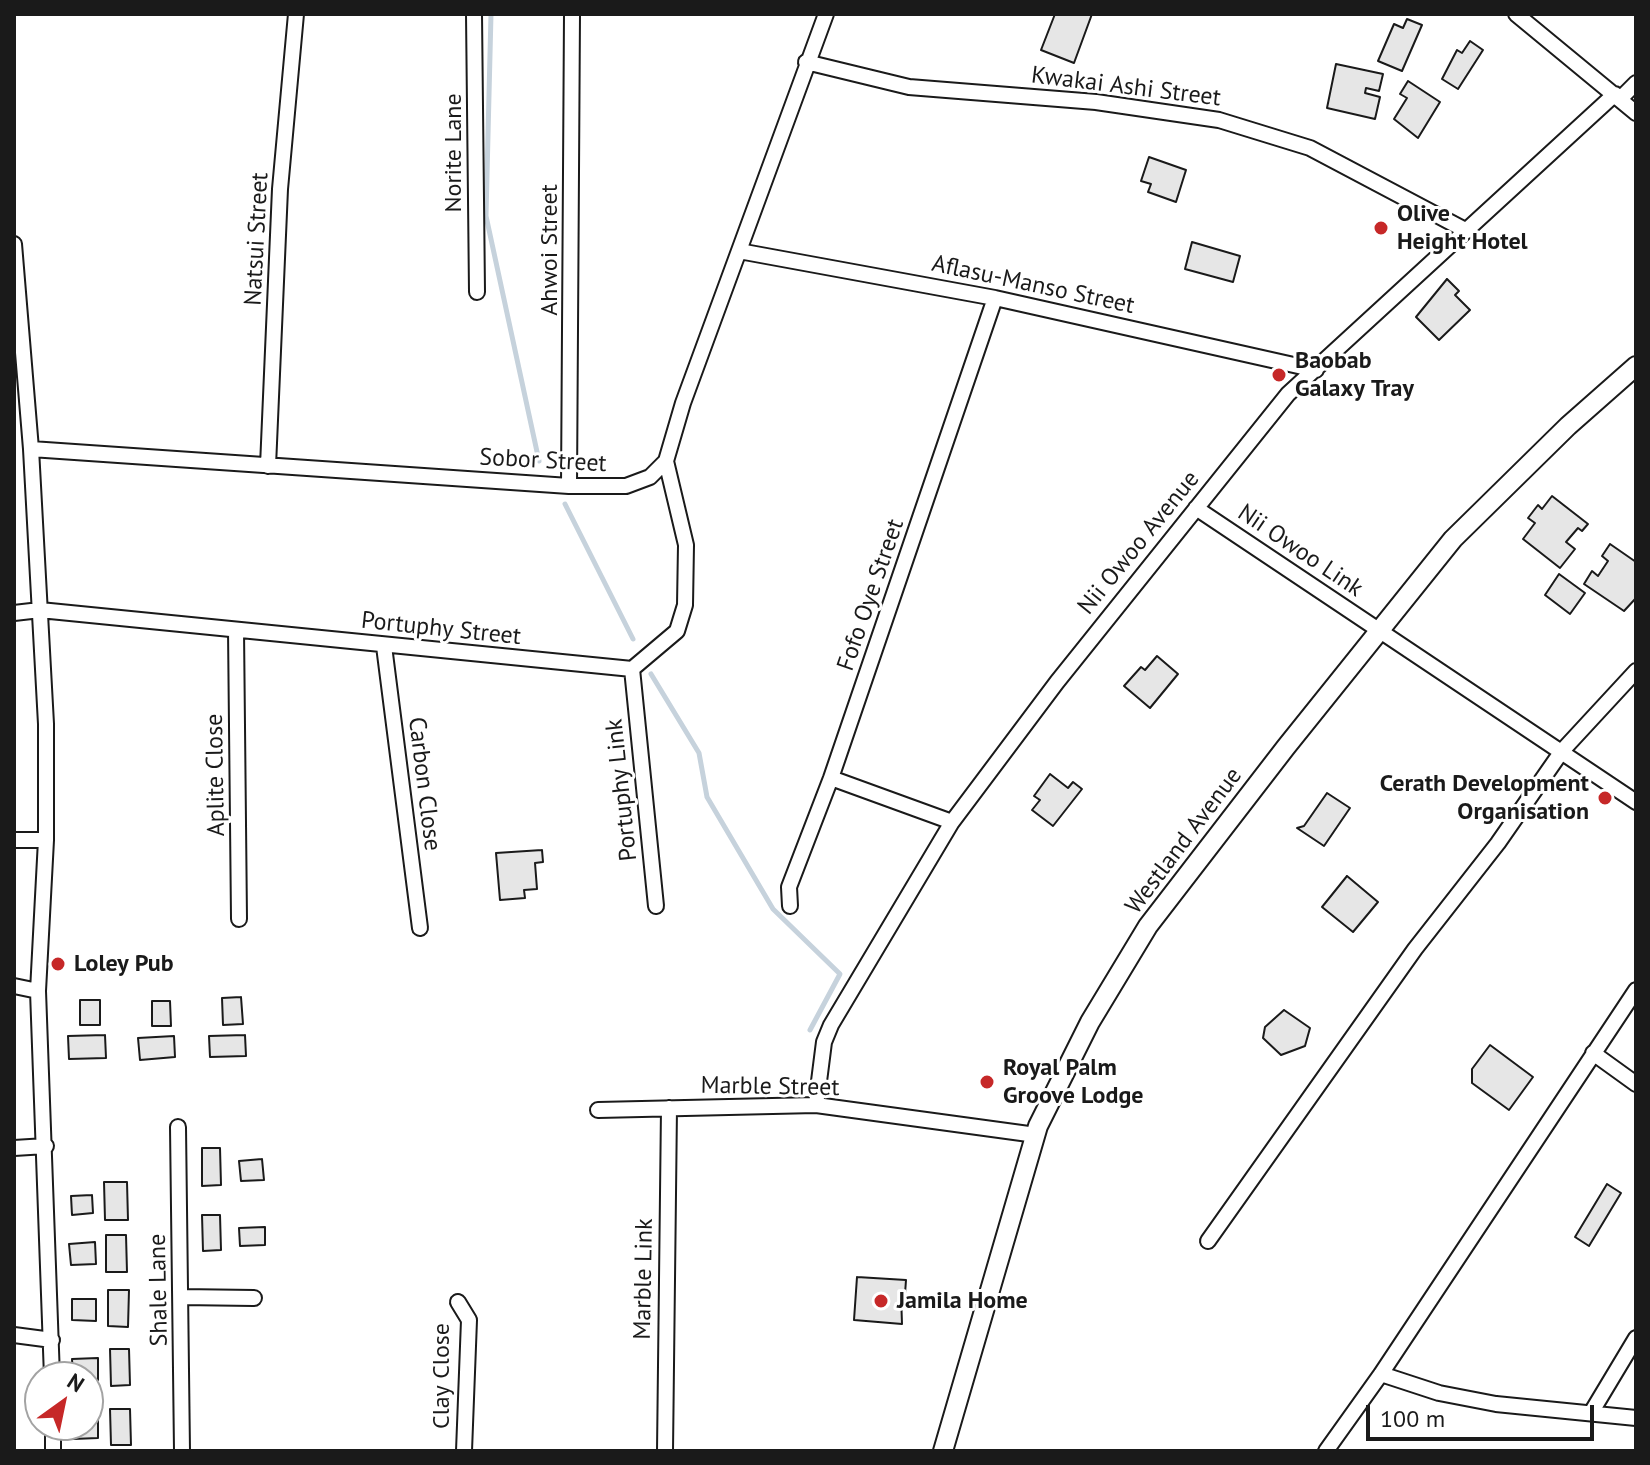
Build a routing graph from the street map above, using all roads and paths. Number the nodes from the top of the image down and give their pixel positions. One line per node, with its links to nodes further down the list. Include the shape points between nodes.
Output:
1 (296, 14): 19 (street, Natsui Street, via 280,189)
2 (474, 14): 13 (street, Norite Lane)
3 (572, 14): 20 (street, Ahwoi Street)
4 (826, 14): 6 (street)
5 (1516, 14): 8 (street)
6 (806, 62): 10 (street, Kwakai Ashi Street, via 909,87 1096,102 1219,120 1310,148); 12 (street)
7 (1636, 83): 8 (street, Nii Owoo Avenue)
8 (1618, 96): 9 (street); 10 (street, Nii Owoo Avenue)
9 (1636, 113)
10 (1467, 231): 16 (street, Nii Owoo Avenue)
11 (14, 244): 17 (street)
12 (739, 251): 14 (street, Aflasu-Manso Street); 18 (street)
13 (477, 292)
14 (995, 298): 16 (street, Aflasu-Manso Street); 30 (street, Fofo Oye Street)
15 (1636, 366): 25 (street, Westland Avenue, via 1483,508)
16 (1316, 370): 21 (street, Nii Owoo Avenue, via 1263,421)
17 (31, 449): 19 (street, Sobor Street); 22 (street)
18 (666, 461): 20 (street, Sobor Street, via 650,477 626,486); 27 (street, via 686,545 685,605 677,631)
19 (268, 466): 20 (street, Sobor Street)
20 (569, 486)
21 (1196, 508): 25 (street, Nii Owoo Link); 32 (street, Nii Owoo Avenue)
22 (40, 610): 23 (street, Portuphy Street); 24 (street, Portuphy Street); 34 (street)
23 (14, 613)
24 (236, 630): 26 (street, Portuphy Street); 37 (street, Aplite Close)
25 (1379, 630): 29 (street, Nii Owoo Link); 48 (street, Westland Avenue, via 1148,926 1064,1071)
26 (384, 646): 27 (street, Portuphy Street); 38 (street, Carbon Close)
27 (632, 669): 35 (street, Portuphy Link)
28 (1636, 671): 29 (street)
29 (1562, 751): 31 (street, Nii Owoo Link); 51 (street)
30 (831, 778): 32 (street); 36 (street, Fofo Oye Street, via 789,887)
31 (1636, 802)
32 (952, 822): 44 (street, Nii Owoo Avenue, via 831,1025)
33 (14, 840): 34 (street)
34 (46, 840): 41 (street)
35 (656, 906)
36 (790, 906)
37 (239, 919)
38 (420, 928)
39 (14, 986): 41 (street)
40 (1636, 990): 42 (street)
41 (38, 991): 49 (street)
42 (1593, 1053): 43 (street); 59 (street)
43 (1636, 1084)
44 (816, 1105): 45 (street, Marble Street); 48 (street, Marble Street)
45 (669, 1108): 46 (street, Marble Street); 64 (street, Marble Link)
46 (598, 1110)
47 (178, 1127): 52 (street, Shale Lane)
48 (1036, 1135): 65 (street, Westland Avenue)
49 (46, 1146): 50 (street); 57 (street)
50 (14, 1148)
51 (1208, 1241)
52 (181, 1297): 53 (street); 62 (street, Shale Lane)
53 (254, 1298)
54 (458, 1302): 63 (street, Clay Close, via 469,1320)
55 (14, 1335): 57 (street)
56 (1636, 1338): 60 (street)
57 (52, 1340): 58 (street)
58 (52, 1361)
59 (1381, 1374): 60 (street, via 1468,1399); 66 (street)
60 (1591, 1413): 61 (street)
61 (1636, 1418)
62 (182, 1451)
63 (464, 1451)
64 (665, 1451)
65 (943, 1451)
66 (1326, 1451)

